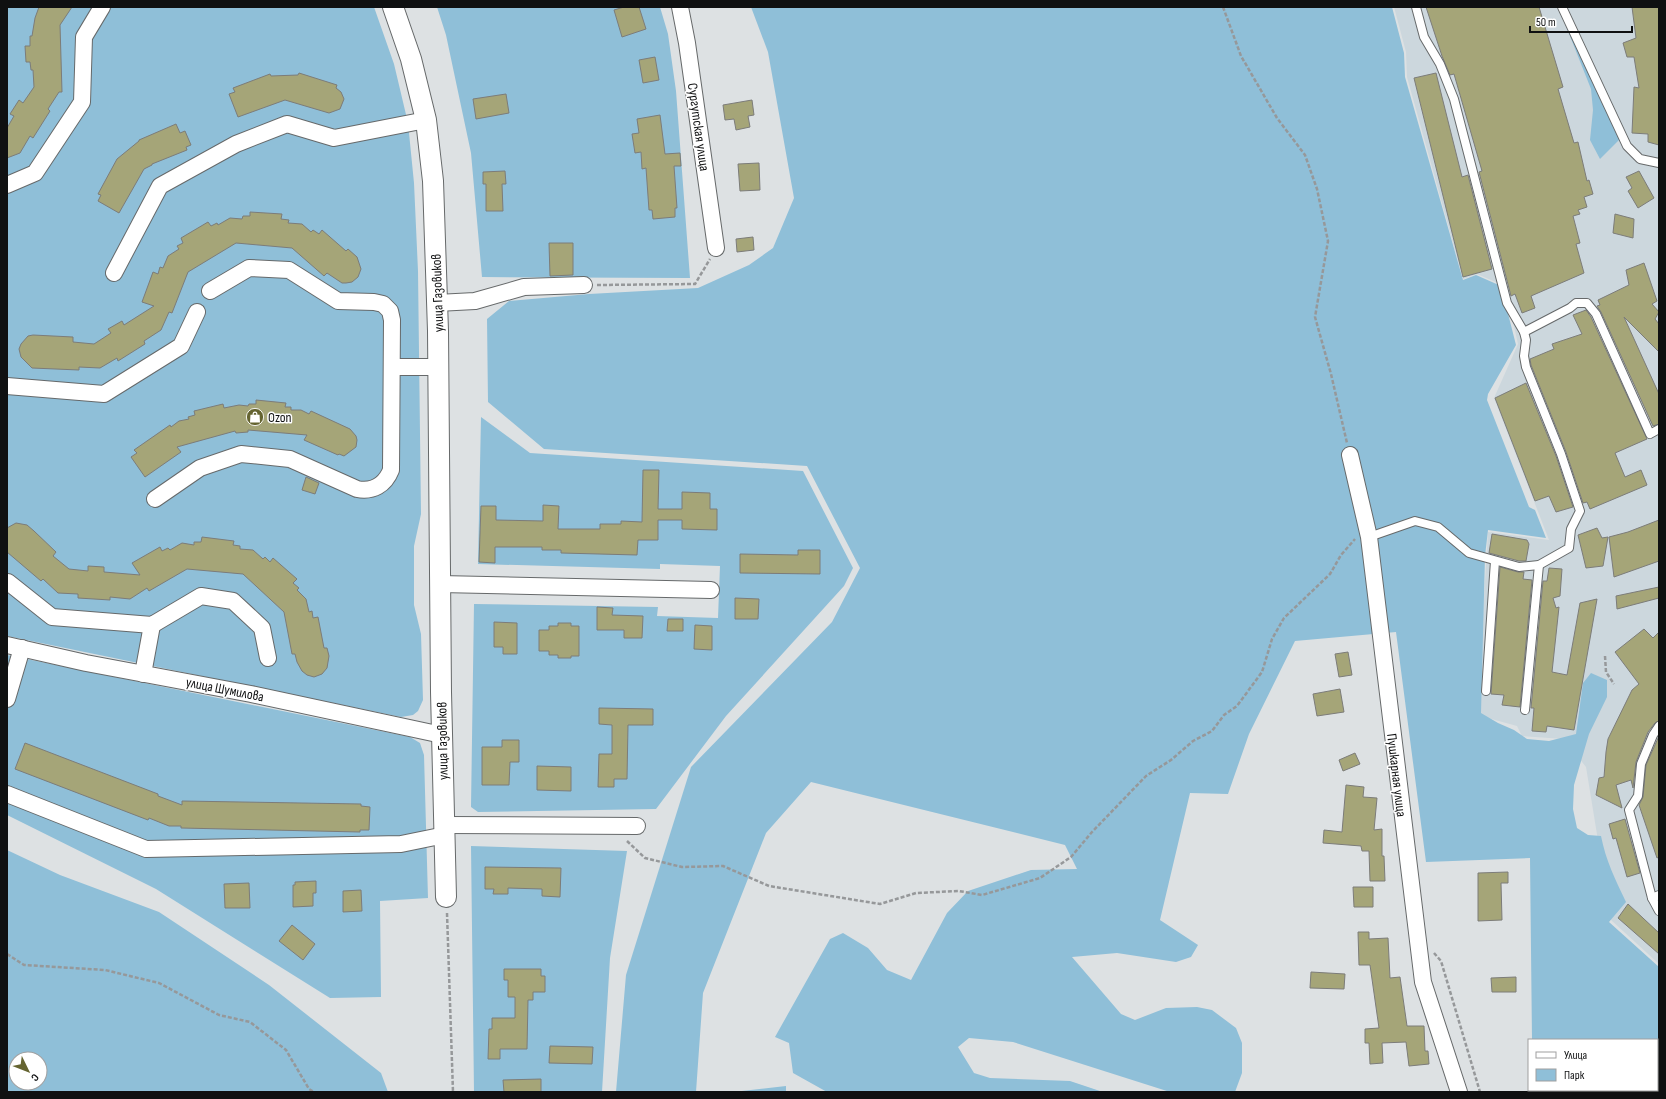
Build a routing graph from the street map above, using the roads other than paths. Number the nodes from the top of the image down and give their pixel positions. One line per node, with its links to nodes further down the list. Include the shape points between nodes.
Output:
1 (102, 7): 8 (street, via 84,37 82,102 35,173)
2 (393, 7): 6 (street, улица Газовиков, via 412,59)
3 (680, 7): 9 (street, Сургутская улица)
4 (1416, 7): 15 (lane, via 1424,37 1440,64 1454,99 1507,303)
5 (1562, 7): 7 (lane, via 1627,146 1640,159)
6 (426, 120): 10 (street, via 334,138 287,124 236,144 160,186); 13 (street, улица Газовиков, via 432,181)
7 (1659, 163)
8 (7, 185)
9 (716, 248)
10 (114, 273)
11 (584, 285): 13 (street, via 524,287 475,301)
12 (210, 291): 16 (street, via 249,268 289,270 338,302 383,304 391,315)
13 (437, 303): 17 (street, улица Газовиков)
14 (196, 312): 18 (street, via 181,346 104,394)
15 (1524, 332): 19 (lane, via 1576,303 1587,303 1596,314 1650,434); 24 (lane, via 1526,367 1561,454 1580,511 1571,529 1568,548)
16 (393, 367): 17 (street); 21 (street, via 392,464 385,480 375,488 357,489 290,459 241,454 200,468)
17 (438, 367): 26 (street, улица Газовиков)
18 (7, 386)
19 (1659, 429)
20 (1350, 455): 22 (street, Пушкарная улица)
21 (154, 499)
22 (1369, 537): 23 (lane, via 1415,521 1438,526 1469,553); 43 (street, Пушкарная улица, via 1423,982)
23 (1495, 560): 24 (lane, via 1519,567); 32 (lane)
24 (1539, 565): 34 (lane)
25 (8, 582): 28 (street, via 52,617)
26 (440, 584): 27 (street); 36 (street, улица Газовиков)
27 (711, 590)
28 (152, 625): 30 (street, via 201,596 233,601 262,628); 31 (street)
29 (15, 647): 31 (street, улица Шумилова); 33 (street)
30 (268, 658)
31 (143, 674): 36 (street, улица Шумилова)
32 (1486, 691)
33 (7, 699)
34 (1525, 710)
35 (1659, 726): 41 (lane, via 1641,764 1638,796 1629,810)
36 (442, 735): 39 (street, улица Газовиков)
37 (7, 794): 39 (street, via 146,849 401,844)
38 (637, 826): 39 (street)
39 (444, 830): 40 (street, улица Газовиков)
40 (446, 897)
41 (1655, 897): 42 (lane)
42 (1659, 911)
43 (1459, 1092)

